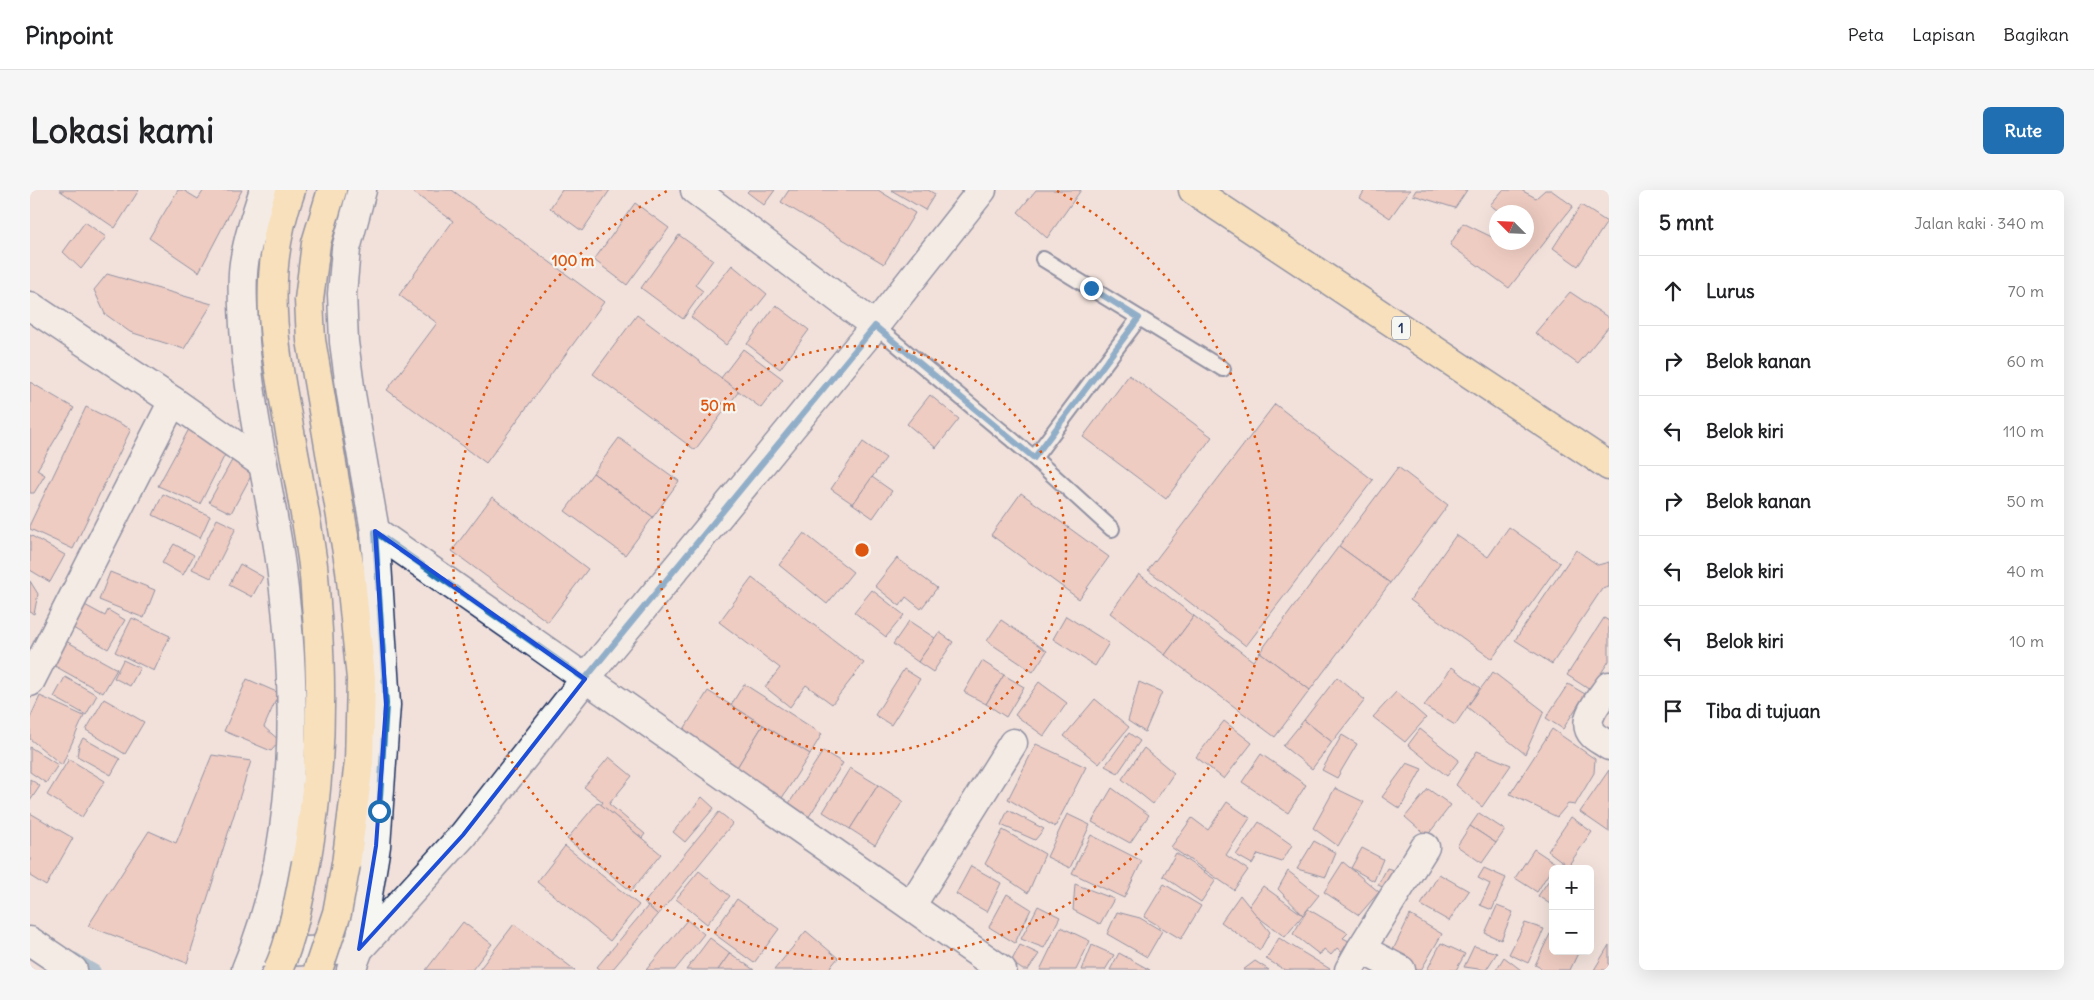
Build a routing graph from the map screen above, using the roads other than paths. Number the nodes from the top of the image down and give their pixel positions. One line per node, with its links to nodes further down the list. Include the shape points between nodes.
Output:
1 (264, 190): 15 (street, via 251,229 242,286 245,354)
2 (291, 190): 31 (highway, bridge, via 272,274 272,319 275,356 313,560 321,669 319,759 313,821 295,916)
3 (332, 190): 32 (highway, bridge, via 316,243 309,300 311,340 350,570 361,679 360,762 337,913)
4 (362, 190): 18 (street, via 346,249 342,294 351,394)
5 (695, 190): 11 (street)
6 (982, 190): 11 (street)
7 (1193, 190): 16 (highway, 1)
8 (1043, 259): 10 (lane)
9 (30, 306): 13 (street)
10 (1139, 318): 12 (lane); 14 (lane)
11 (875, 326): 14 (lane); 19 (street)
12 (1222, 369)
13 (173, 401): 15 (street); 20 (street)
14 (1034, 458): 17 (lane)
15 (263, 464): 29 (street, via 278,547 289,653 291,746 278,865)
16 (1609, 466)
17 (1112, 529)
18 (375, 532): 19 (street); 27 (street, via 386,704 376,846)
19 (585, 679): 25 (street); 27 (street, via 463,834)
20 (30, 682)
21 (1609, 686): 23 (street, via 1588,720 1593,735)
22 (1013, 743): 25 (street)
23 (1609, 746)
24 (1426, 848): 28 (street)
25 (911, 906): 33 (street)
26 (30, 941): 30 (street)
27 (355, 959): 29 (street)
28 (1355, 959): 34 (street)
29 (249, 962)
30 (73, 970)
31 (278, 970)
32 (318, 970)
33 (1002, 970)
34 (1401, 970)

